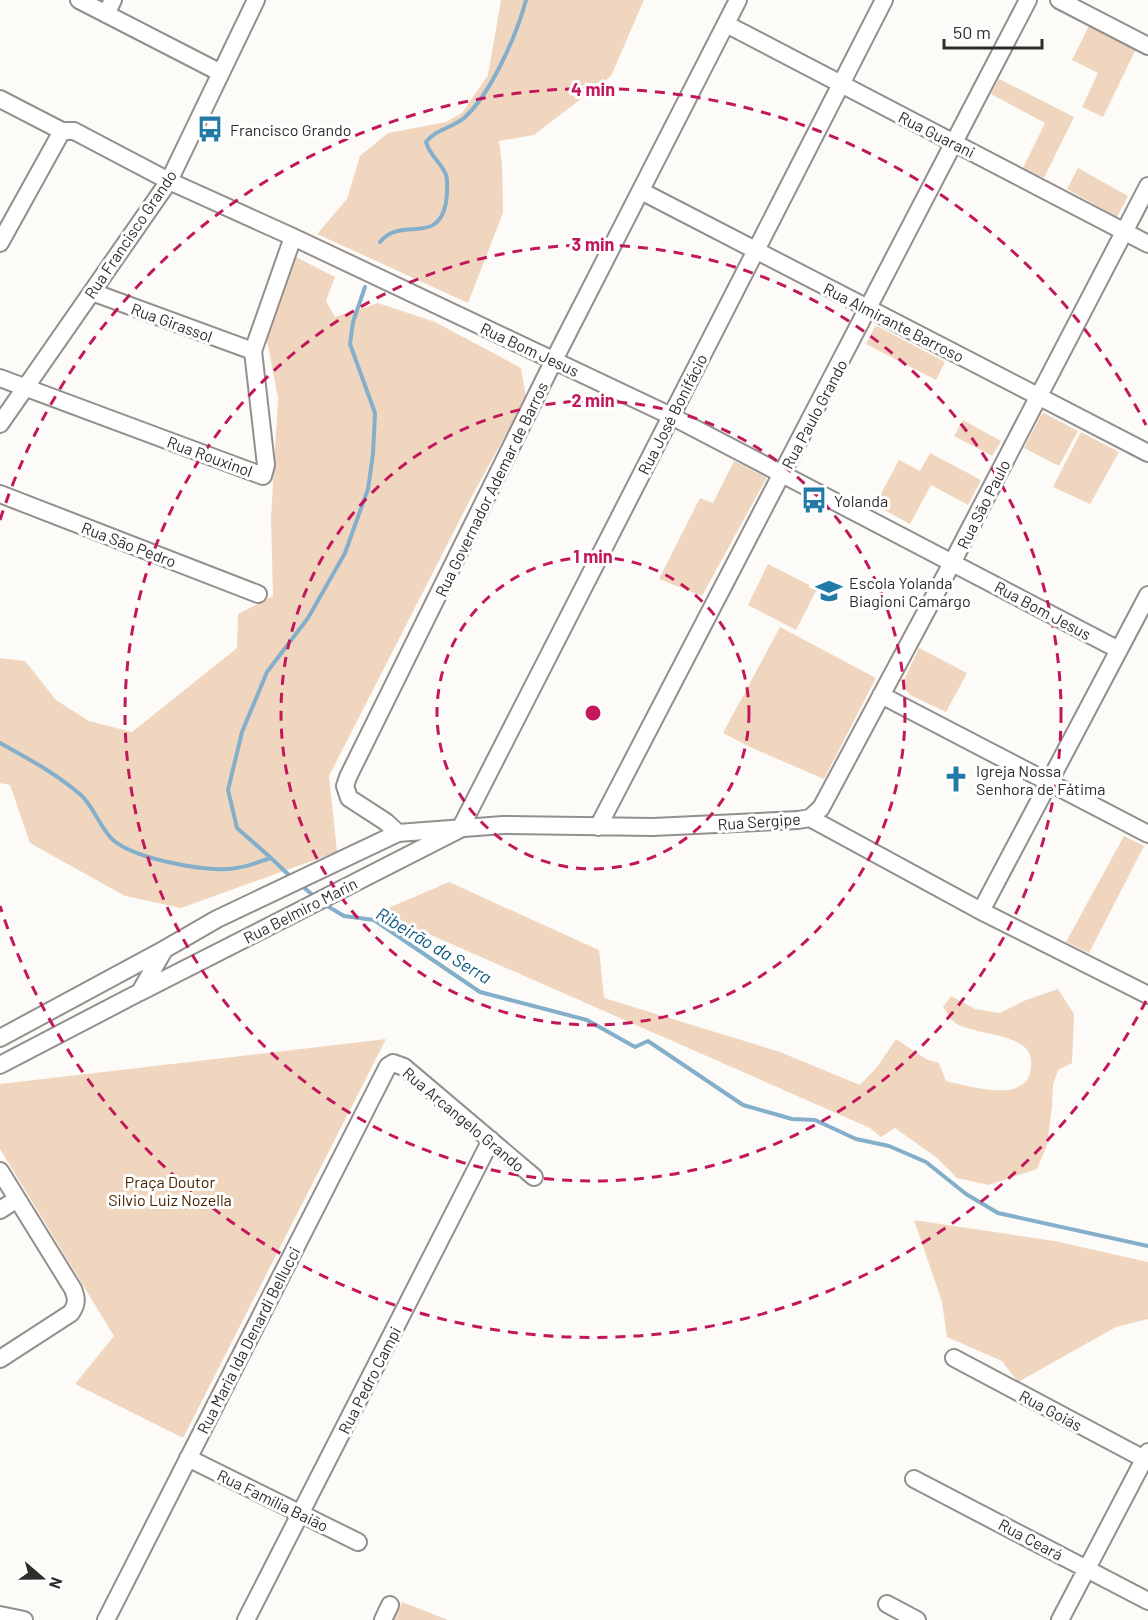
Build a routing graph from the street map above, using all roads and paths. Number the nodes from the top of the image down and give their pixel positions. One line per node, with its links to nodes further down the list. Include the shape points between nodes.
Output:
1 (80, 0): 7 (street)
2 (256, 0): 10 (street, Rua Francisco Grando)
3 (738, 0): 8 (street, Rua Governador Ademar de Barros)
4 (884, 0): 11 (street, Rua José Bonifácio)
5 (1028, 0): 14 (street, Rua Paulo Grando)
6 (1059, 0): 9 (street)
7 (109, 7): 10 (street)
8 (726, 24): 11 (street, Rua Guarani); 17 (street, Rua Governador Ademar de Barros)
9 (1148, 46)
10 (221, 73): 15 (street, Rua Francisco Grando)
11 (841, 84): 14 (street, Rua Guarani); 22 (street, Rua José Bonifácio)
12 (0, 99): 13 (street, Rua Bom Jesus)
13 (62, 131): 15 (street, Rua Bom Jesus, via 74,131); 20 (street)
14 (955, 144): 18 (street, Rua Guarani); 24 (street, Rua Paulo Grando)
15 (170, 181): 19 (street, Rua Bom Jesus); 23 (street, Rua Francisco Grando)
16 (1148, 186): 18 (street, Rua São Paulo)
17 (641, 191): 22 (street, Rua Almirante Barroso); 26 (street, Rua Governador Ademar de Barros)
18 (1125, 231): 21 (street, Rua Guarani); 29 (street, Rua São Paulo)
19 (293, 237): 25 (street, Rua Rouxinol); 26 (street, Rua Bom Jesus)
20 (0, 241)
21 (1148, 244)
22 (756, 251): 24 (street, Rua Almirante Barroso); 30 (street, Rua José Bonifácio)
23 (92, 292): 25 (street, Rua Girassol); 28 (street, Rua Francisco Grando)
24 (869, 309): 29 (street, Rua Almirante Barroso); 33 (street, Rua Paulo Grando)
25 (253, 351): 28 (street, Rua Rouxinol, via 266,465 263,476)
26 (554, 360): 30 (street, Rua Bom Jesus); 44 (street, Rua Governador Ademar de Barros, via 345,786 349,798)
27 (0, 378): 28 (street)
28 (26, 387): 31 (street, Rua Francisco Grando)
29 (1039, 397): 32 (street, Rua Almirante Barroso); 35 (street, Rua São Paulo)
30 (671, 416): 33 (street, Rua Bom Jesus); 43 (street, Rua José Bonifácio)
31 (0, 424)
32 (1148, 453)
33 (783, 474): 35 (street, Rua Bom Jesus); 42 (street, Rua Paulo Grando)
34 (0, 494): 36 (street, Rua São Pedro)
35 (952, 563): 38 (street, Rua Bom Jesus); 39 (street, Rua São Paulo)
36 (258, 594)
37 (1148, 596): 38 (street)
38 (1119, 650): 40 (street)
39 (881, 695): 40 (street); 41 (street, Rua São Paulo, via 821,807)
40 (1049, 782): 45 (street); 46 (street)
41 (810, 818): 42 (street, Rua Sergipe); 46 (street, Rua Sergipe)
42 (598, 827): 43 (street, Rua Sergipe, via 503,825)
43 (460, 829): 44 (street, Rua Sergipe); 48 (street, Rua Belmiro Marin)
44 (398, 833): 47 (street, via 217,919)
45 (1148, 834)
46 (981, 911): 49 (street, Rua Sergipe)
47 (165, 949): 48 (street); 50 (street)
48 (140, 992): 52 (street, Rua Belmiro Marin)
49 (1148, 995)
50 (0, 1038)
51 (393, 1063): 53 (street, Rua Arcangelo Grando, via 404,1067); 61 (street, Rua Maria Ida Denardi Bellucci, via 384,1071)
52 (0, 1065)
53 (491, 1140): 55 (street, Rua Arcangelo Grando); 63 (street, Rua Pedro Campi)
54 (0, 1171): 56 (street)
55 (534, 1177)
56 (17, 1199): 57 (street); 59 (street, via 74,1289 76,1305 71,1313)
57 (0, 1210)
58 (954, 1358): 60 (street, Rua Goiás)
59 (0, 1359)
60 (1147, 1457): 65 (street)
61 (188, 1458): 63 (street, Rua Família Baião); 70 (street, Rua Maria Ida Denardi Bellucci)
62 (914, 1479): 65 (street, Rua Ceará)
63 (301, 1514): 64 (street, Rua Família Baião); 71 (street, Rua Pedro Campi)
64 (358, 1542)
65 (1087, 1569): 66 (street, Rua Ceará); 73 (street)
66 (1148, 1601)
67 (887, 1604): 72 (street)
68 (0, 1615): 69 (street)
69 (24, 1620)
70 (106, 1620)
71 (246, 1620)
72 (917, 1620)
73 (1060, 1620)

